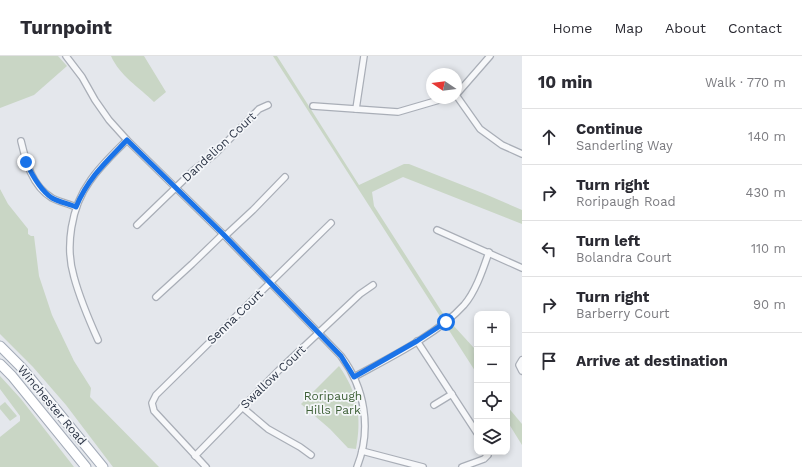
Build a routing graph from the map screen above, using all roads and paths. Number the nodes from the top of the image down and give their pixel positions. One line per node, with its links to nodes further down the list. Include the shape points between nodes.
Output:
1 (66, 56): 10 (street, via 109,120)
2 (364, 56): 9 (street)
3 (490, 56): 4 (street)
4 (462, 88)
5 (426, 104): 9 (street, via 398,112)
6 (462, 104): 12 (street, via 480,129 502,145)
7 (268, 105): 14 (street, Dandelion Court, via 259,108 215,154)
8 (313, 106): 9 (street)
9 (356, 109)
10 (127, 140): 14 (street); 15 (street, via 90,180)
11 (21, 141): 15 (street, via 32,176 41,187 52,198)
12 (522, 154)
13 (284, 177): 19 (street)
14 (176, 188): 17 (street, Dandelion Court); 19 (street)
15 (76, 207): 26 (street, via 70,260 73,277)
16 (331, 223): 22 (street, Senna Court)
17 (137, 225)
18 (437, 230): 20 (street)
19 (224, 235): 22 (street); 24 (street)
20 (488, 252): 21 (street); 27 (street, via 478,280 465,304 446,322)
21 (522, 268)
22 (270, 283): 25 (street); 40 (street, Senna Court, via 156,394 152,403 154,411)
23 (373, 285): 25 (street, Swallow Court)
24 (156, 297)
25 (318, 333): 32 (street, via 341,356); 35 (street, Swallow Court)
26 (98, 340)
27 (417, 341): 32 (street); 33 (street)
28 (0, 346): 42 (main road, Winchester Road, via 22,368)
29 (522, 360): 31 (street, via 519,365)
30 (0, 364): 41 (main road, Winchester Road)
31 (522, 371)
32 (354, 377): 37 (street, via 365,415)
33 (452, 394): 34 (street); 36 (street)
34 (434, 405)
35 (242, 407): 38 (street, via 268,429); 40 (street, Swallow Court)
36 (474, 428)
37 (362, 451): 44 (street); 45 (street)
38 (311, 455)
39 (488, 455): 46 (street)
40 (195, 456): 43 (street)
41 (86, 467)
42 (103, 467)
43 (206, 467)
44 (357, 467)
45 (423, 467)
46 (462, 467)

